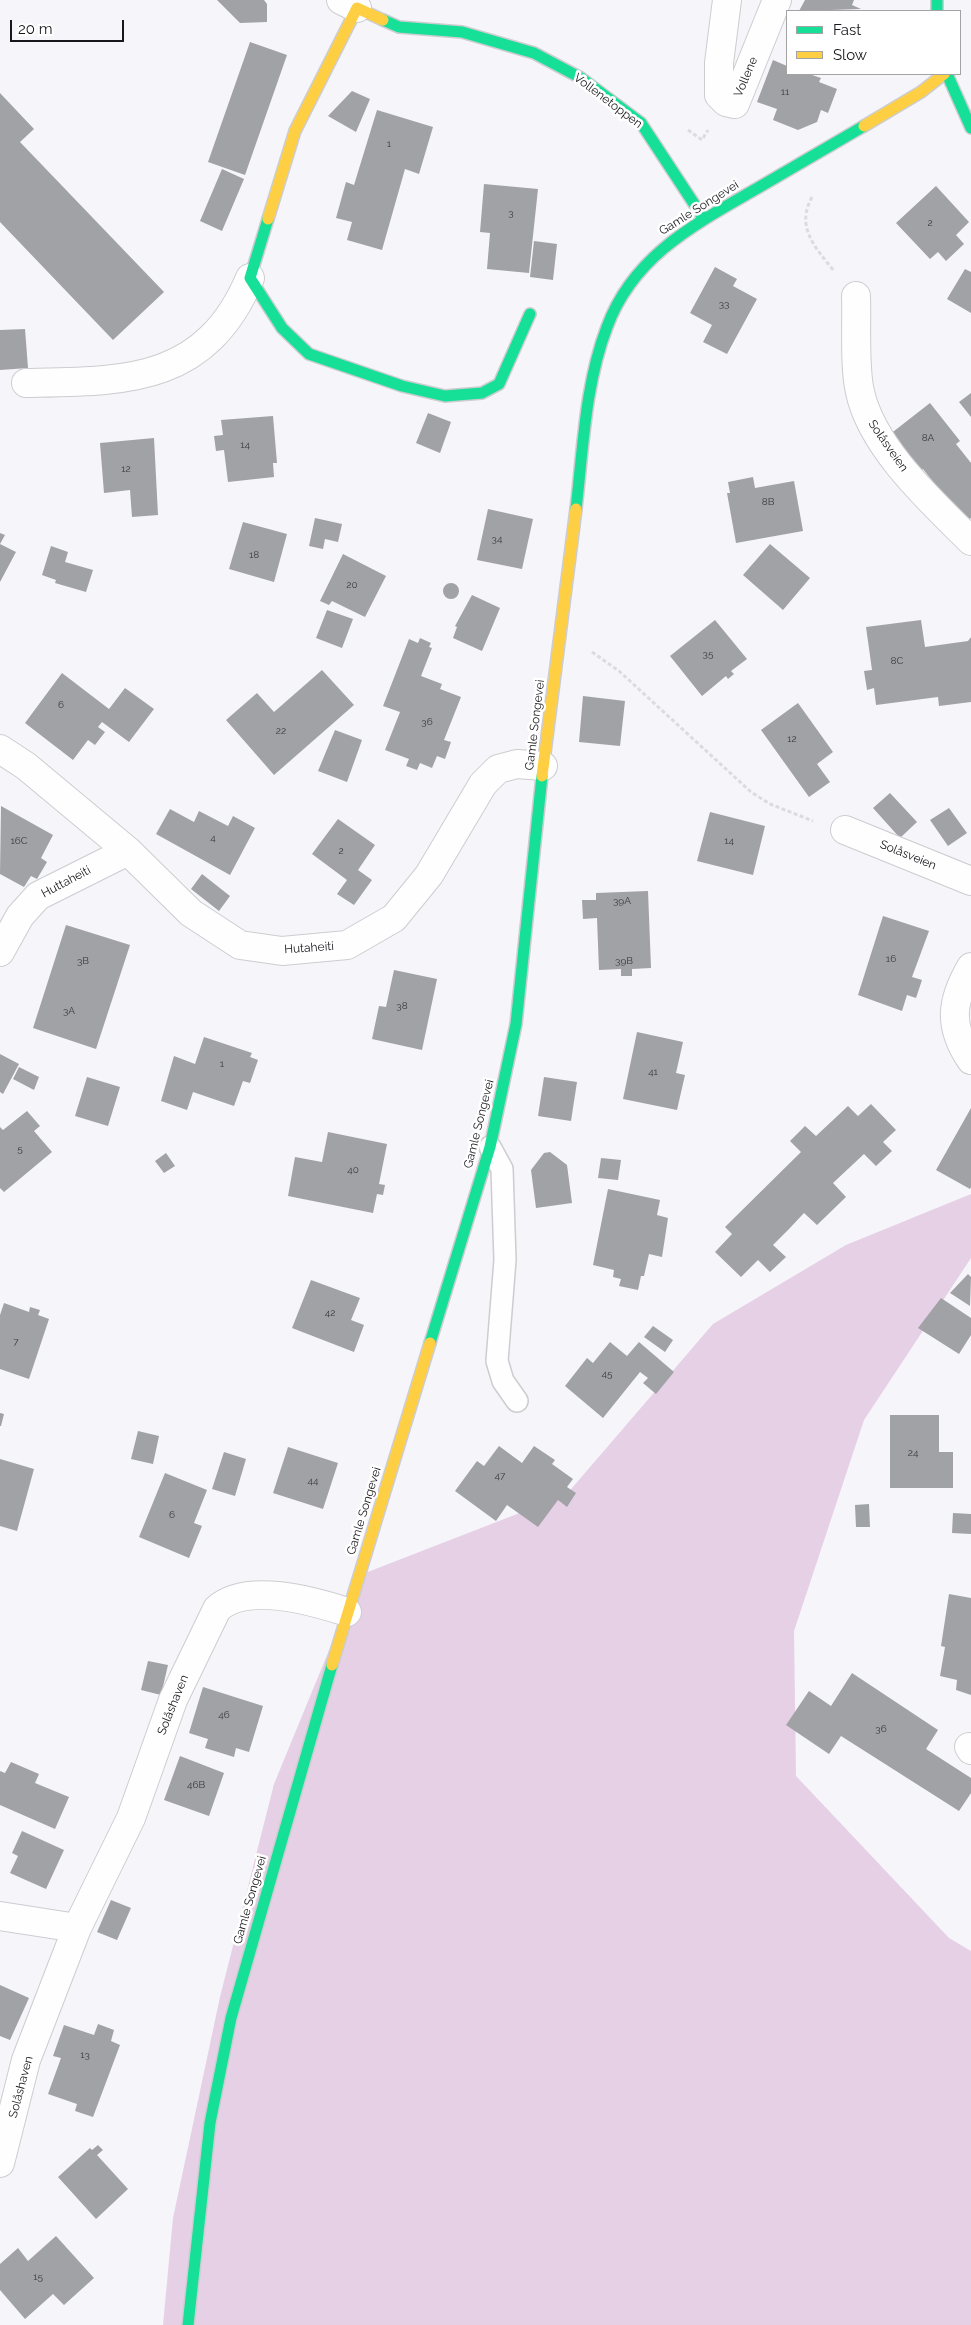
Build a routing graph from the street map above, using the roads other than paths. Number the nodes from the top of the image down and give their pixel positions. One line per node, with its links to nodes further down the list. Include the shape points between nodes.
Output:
1 (727, 0): 2 (street, Vollene, via 719,63 719,95 726,102 735,104)
2 (777, 0)
3 (349, 4): 7 (main road, Vollenetoppen, via 399,27 462,32 534,52 581,78 641,123); 8 (main road, Vollenetoppen, via 295,131)
4 (944, 75): 7 (main road, Gamle Songevei, via 894,109)
5 (945, 75): 6 (main road)
6 (971, 128)
7 (704, 219): 14 (main road, Gamle Songevei, via 664,246 638,272 615,306 601,339 591,387)
8 (250, 278): 10 (main road, via 282,328 309,354 402,386 445,396 482,393 499,384); 11 (street, Vollenetoppen, via 241,299 204,346 171,366 110,381)
9 (856, 296): 12 (street, Solåsveien, via 859,390 866,414 877,434 922,492)
10 (530, 314)
11 (26, 383)
12 (971, 541)
13 (0, 749): 16 (street, Hutaheiti, via 26,766)
14 (543, 766): 16 (street, Hutaheiti, via 516,764 498,770 483,784 429,875 394,918 347,945 282,950 240,945 191,913); 21 (main road, Gamle Songevei, via 516,1024)
15 (845, 830): 17 (street, Solåsveien)
16 (128, 851): 18 (street, Huttaheiti, via 38,896 20,916)
17 (971, 882)
18 (0, 952)
19 (971, 967): 20 (street, via 960,986 953,1015 960,1044)
20 (971, 1060)
21 (490, 1146): 22 (lane, via 502,1169 505,1241 498,1361 503,1381); 23 (main road, Gamle Songevei)
22 (517, 1401)
23 (347, 1612): 25 (street, Solåshaven, via 323,1604 259,1594 226,1600 217,1608 173,1700 131,1818); 27 (main road, Gamle Songevei, via 231,2018 210,2123)
24 (0, 1916): 25 (street)
25 (77, 1928): 26 (street, Solåshaven, via 26,2060)
26 (0, 2163)
27 (188, 2325)

